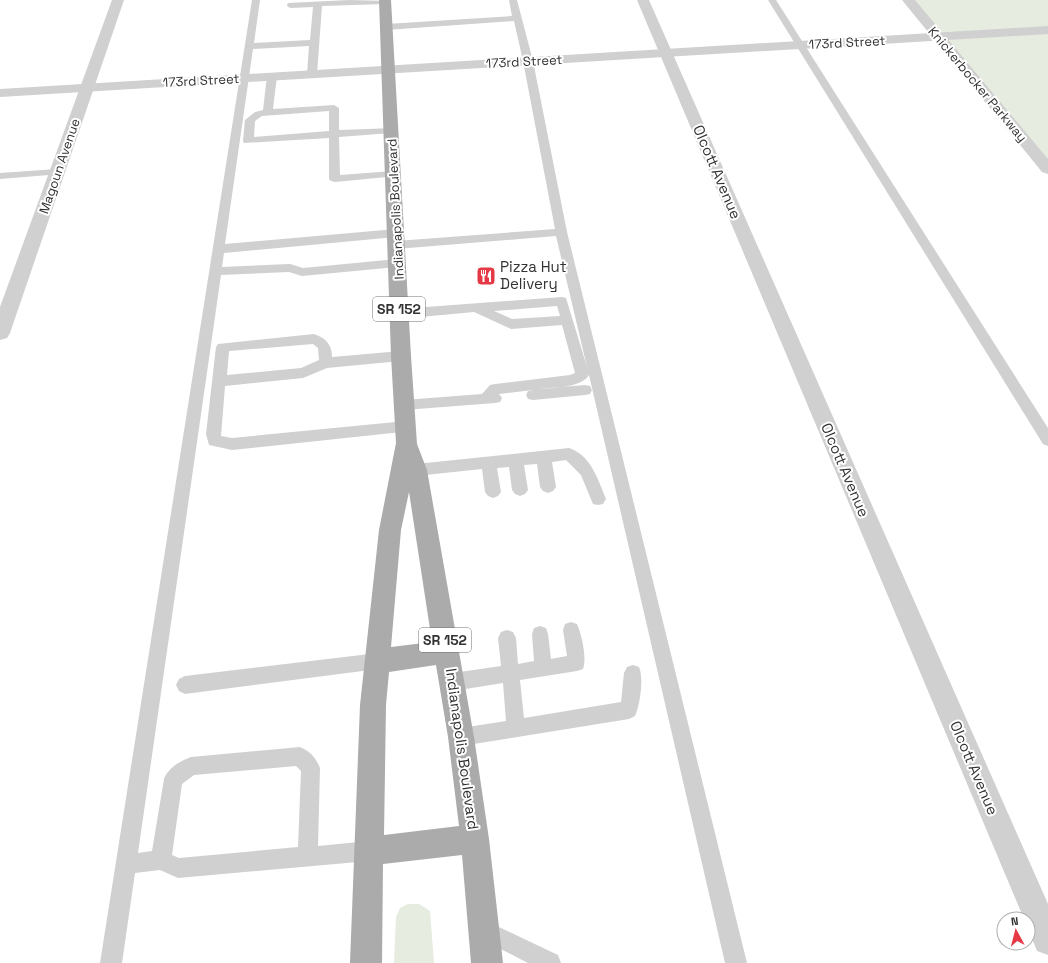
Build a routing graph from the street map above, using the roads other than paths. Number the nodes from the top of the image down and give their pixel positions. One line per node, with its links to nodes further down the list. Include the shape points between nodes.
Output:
1 (118, 0): 23 (street, Magoun Avenue)
2 (385, 0): 8 (lane); 11 (main road, Indianapolis Boulevard / SR 152)
3 (513, 0): 10 (lane)
4 (643, 0): 17 (street, Olcott Avenue)
5 (772, 0): 15 (lane)
6 (908, 0): 13 (street, Knickerbocker Parkway)
7 (258, 4): 16 (lane)
8 (318, 4): 9 (lane); 14 (lane)
9 (291, 5)
10 (518, 18): 11 (lane); 18 (lane)
11 (386, 27): 19 (main road, Indianapolis Boulevard / SR 152)
12 (1048, 30): 13 (street, 173rd Street)
13 (938, 37): 15 (street, 173rd Street); 28 (street, Knickerbocker Parkway)
14 (314, 42): 16 (lane); 20 (lane)
15 (801, 45): 17 (street, 173rd Street); 47 (lane)
16 (249, 46): 22 (lane)
17 (665, 52): 18 (street, 173rd Street); 74 (street, Olcott Avenue)
18 (528, 61): 19 (street, 173rd Street); 32 (lane)
19 (388, 69): 20 (street, 173rd Street); 26 (main road, Indianapolis Boulevard / SR 152)
20 (312, 74): 21 (street, 173rd Street)
21 (272, 76): 22 (street, 173rd Street); 25 (lane)
22 (244, 78): 23 (street, 173rd Street); 34 (lane)
23 (87, 87): 24 (street, 173rd Street); 29 (street, Magoun Avenue)
24 (0, 93)
25 (268, 112): 27 (lane, via 281,115 334,108); 27 (lane, via 250,120 248,141 280,135)
26 (391, 130): 27 (lane); 30 (main road, Indianapolis Boulevard / SR 152)
27 (334, 134): 30 (lane, via 335,179)
28 (1048, 169)
29 (57, 172): 31 (lane); 39 (street, Magoun Avenue)
30 (393, 174): 33 (main road, Indianapolis Boulevard / SR 152)
31 (0, 176)
32 (561, 232): 33 (lane); 79 (lane)
33 (396, 247): 34 (lane); 35 (lane, via 302,272 290,268); 37 (main road, Indianapolis Boulevard / SR 152)
34 (219, 249): 35 (lane)
35 (215, 271): 72 (lane)
36 (476, 308): 37 (lane); 38 (lane, via 511,324); 38 (lane, via 562,301)
37 (399, 314): 40 (main road, Indianapolis Boulevard / SR 152)
38 (567, 320): 44 (lane, via 582,374 572,380 495,390)
39 (0, 333)
40 (401, 356): 41 (lane); 45 (main road, Indianapolis Boulevard / SR 152)
41 (325, 363): 42 (lane, via 303,373); 42 (lane, via 326,347 314,339 224,347)
42 (219, 381): 46 (lane, via 214,442 232,444)
43 (585, 390): 44 (lane)
44 (485, 399): 45 (lane)
45 (404, 405): 46 (main road, Indianapolis Boulevard / SR 152)
46 (406, 435): 51 (main road, Indianapolis Boulevard / SR 152); 60 (main road, Indianapolis Boulevard / SR 152, via 390,530)
47 (1048, 440)
48 (544, 457): 49 (lane); 52 (lane); 55 (lane, via 569,454 588,471)
49 (516, 460): 50 (lane); 53 (lane)
50 (489, 463): 51 (lane); 54 (lane)
51 (416, 470): 59 (main road, Indianapolis Boulevard / SR 152)
52 (548, 487)
53 (520, 490)
54 (493, 492)
55 (598, 499)
56 (571, 630): 61 (lane, via 577,663)
57 (540, 634): 61 (lane)
58 (507, 638): 63 (lane)
59 (447, 652): 60 (main road); 64 (main road, Indianapolis Boulevard / SR 152)
60 (378, 661): 65 (lane); 69 (main road, Indianapolis Boulevard / SR 152, via 373,705)
61 (543, 668): 63 (lane)
62 (633, 672): 66 (lane, via 629,710)
63 (511, 673): 64 (lane); 66 (lane)
64 (453, 682): 67 (main road, Indianapolis Boulevard / SR 152)
65 (185, 685)
66 (516, 727): 67 (lane)
67 (461, 737): 68 (main road, Indianapolis Boulevard / SR 152)
68 (475, 839): 69 (main road); 73 (main road, Indianapolis Boulevard / SR 152)
69 (369, 851): 70 (lane); 76 (main road, Indianapolis Boulevard / SR 152)
70 (308, 857): 71 (lane, via 178,868); 71 (lane, via 311,768 300,756 191,766 173,779)
71 (161, 860): 72 (lane)
72 (126, 864): 75 (lane)
73 (484, 930): 77 (main road, Indianapolis Boulevard / SR 152); 78 (lane)
74 (1048, 940)
75 (111, 963)
76 (366, 963)
77 (487, 963)
78 (550, 963)
79 (736, 963)

